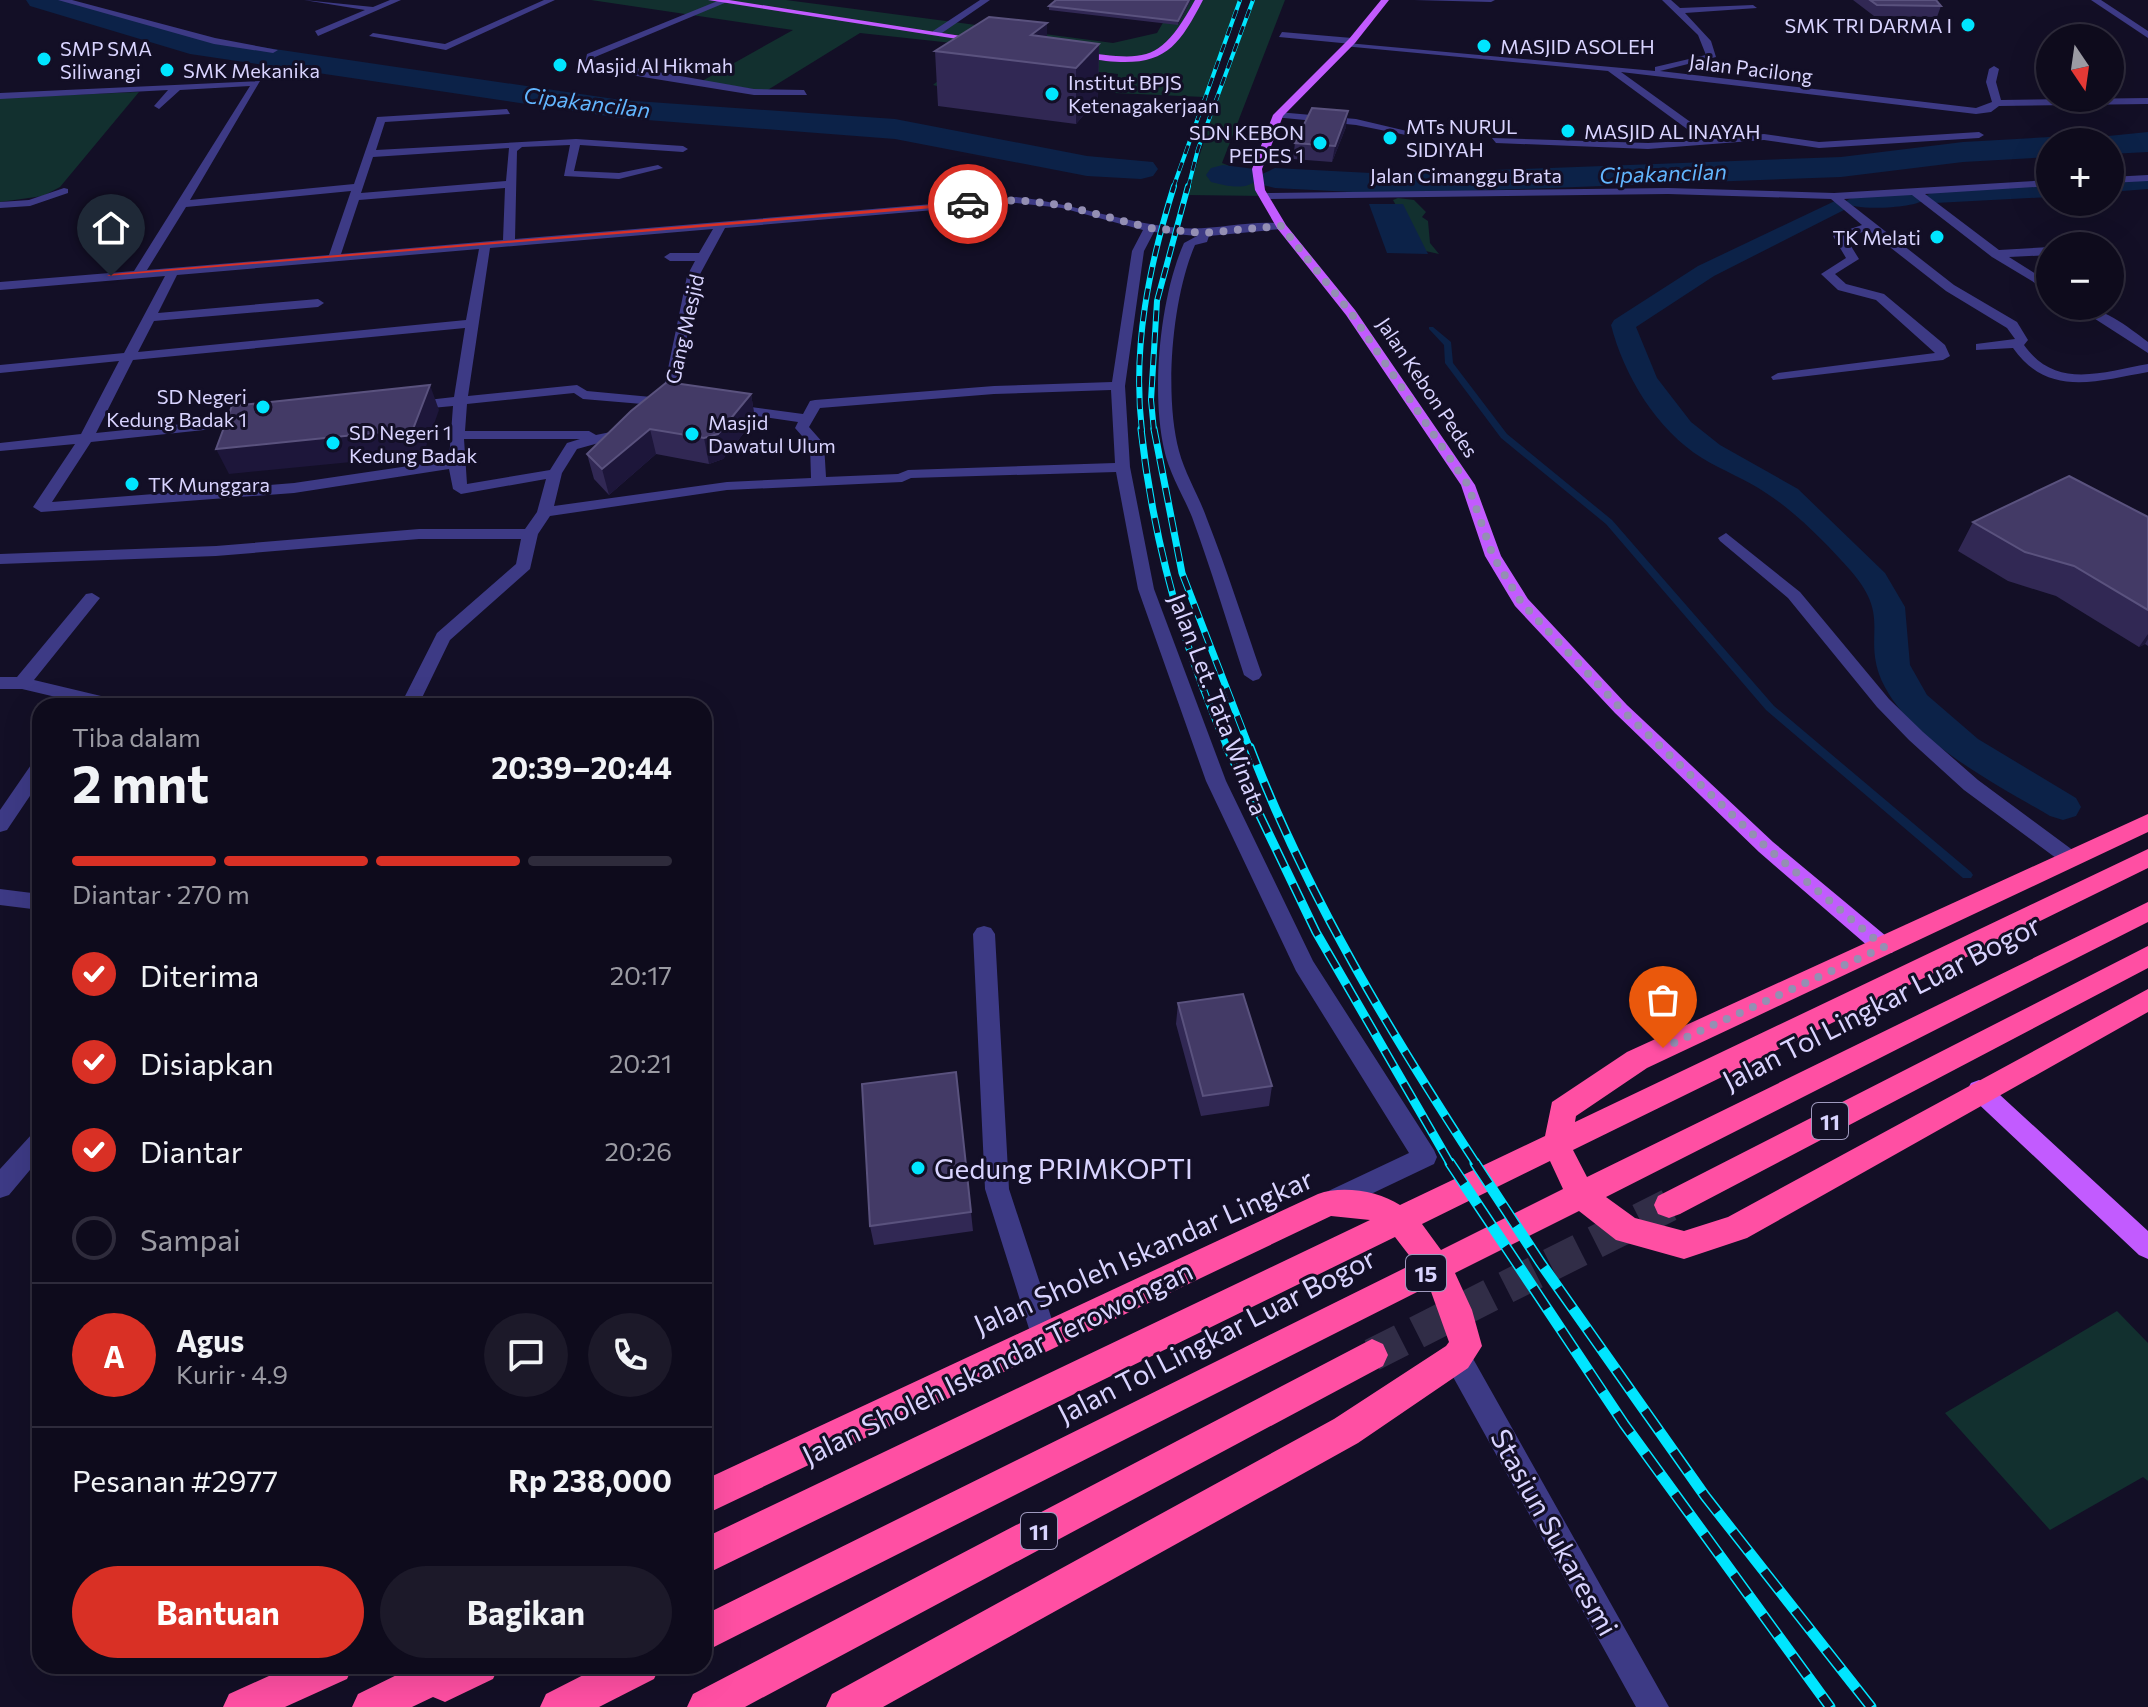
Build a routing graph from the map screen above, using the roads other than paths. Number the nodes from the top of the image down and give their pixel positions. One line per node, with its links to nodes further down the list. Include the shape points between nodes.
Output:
1 (62, 0): 25 (street, via 214,41)
2 (308, 0): 14 (street)
3 (397, 0): 14 (street)
4 (551, 0): 22 (street, via 446,47)
5 (986, 0): 19 (street)
6 (1199, 0): 26 (main road, via 1176,42 1158,57)
7 (1385, 0): 24 (main road)
8 (1418, 0): 9 (street)
9 (1491, 0)
10 (1666, 0): 15 (street)
11 (2095, 0): 16 (street)
12 (718, 1): 19 (main road); 31 (street, via 590,56 590,63 754,92)
13 (1753, 8): 15 (street)
14 (376, 9): 18 (street)
15 (1677, 11): 29 (street, via 1704,40 1711,57)
16 (2137, 27): 17 (street); 21 (street)
17 (2148, 27)
18 (318, 33)
19 (936, 33): 23 (main road)
20 (1282, 35): 24 (street, Jalan Pacilong)
21 (2148, 35)
22 (373, 36)
23 (988, 41)
24 (1350, 44): 27 (street, Jalan Pacilong); 37 (main road)
25 (273, 50)
26 (1065, 52)
27 (1609, 68): 29 (street, Jalan Pacilong); 43 (street)
28 (1994, 69): 34 (street, via 1991,82)
29 (1642, 72): 34 (street, Jalan Pacilong, via 1957,109 1988,110)
30 (176, 88): 32 (street); 35 (street); 57 (street, via 257,83)
31 (804, 93)
32 (0, 96)
33 (2148, 101): 34 (street, Jalan Pacilong)
34 (1997, 103)
35 (159, 106)
36 (507, 112): 46 (street, via 381,119)
37 (1278, 115): 39 (street); 50 (main road)
38 (518, 129): 44 (street)
39 (1406, 132)
40 (1979, 135): 43 (street, via 1819,145 1764,137)
41 (1496, 140): 43 (street, via 1648,146)
42 (576, 142): 44 (street); 45 (street); 47 (street, via 568,174 619,176)
43 (1712, 142)
44 (516, 145): 46 (street); 51 (street)
45 (683, 149)
46 (369, 154): 55 (street)
47 (658, 168)
48 (2148, 178): 49 (street)
49 (2124, 179)
50 (1260, 182): 56 (street, Jalan Cimanggu Brata, via 1364,193); 60 (main road, Jalan Kebon Pedes)
51 (510, 184): 55 (street); 64 (street)
52 (2036, 184): 54 (street, Jalan Cimanggu Brata)
53 (64, 191): 58 (street, via 30,203)
54 (1914, 191): 56 (street, Jalan Cimanggu Brata); 67 (street)
55 (357, 192): 57 (street); 70 (street)
56 (1834, 196): 61 (street)
57 (183, 204): 72 (street)
58 (0, 205)
59 (721, 224): 62 (street, via 1016,200 1062,205); 64 (street); 69 (street, Gang Mesjid)
60 (1281, 226): 63 (street); 121 (main road, Jalan Kebon Pedes, via 1351,313 1468,485 1493,556 1521,602 1621,709 1766,847)
61 (1870, 226): 79 (street, via 1950,288 2012,325 2022,340); 85 (street, via 1839,236 1853,259 1827,274 1842,287 1880,297 1933,341 1943,356)
62 (1150, 228): 63 (street); 86 (street, Jalan Let. Tata Winata, via 1138,251)
63 (1203, 233): 106 (street, via 1203,240 1190,243 1185,251 1174,293 1170,448)
64 (509, 242): 65 (street)
65 (485, 245): 70 (street); 78 (street)
66 (2036, 252): 67 (street)
67 (1996, 254): 73 (street)
68 (670, 257): 69 (street)
69 (702, 257): 88 (street, Gang Mesjid, via 680,329)
70 (334, 258): 71 (street)
71 (173, 271): 72 (street); 76 (street)
72 (139, 273): 74 (street)
73 (2036, 279)
74 (0, 286)
75 (318, 303): 76 (street)
76 (150, 317): 82 (street)
77 (2106, 320): 81 (street)
78 (475, 323): 82 (street); 87 (street)
79 (2017, 344): 80 (street); 83 (street, via 2033,365 2058,379)
80 (1981, 347)
81 (2148, 349)
82 (126, 357): 84 (street); 94 (street)
83 (2148, 368)
84 (0, 369)
85 (1778, 377)
86 (1118, 386): 92 (street, via 815,404); 98 (street, Jalan Let. Tata Winata)
87 (459, 401): 88 (street, via 577,389 583,395); 90 (street); 93 (street)
88 (672, 401): 95 (street, Gang Mesjid, via 635,429)
89 (713, 405): 92 (street)
90 (397, 407)
91 (272, 419): 94 (street)
92 (807, 419): 100 (street, via 802,428 817,444)
93 (457, 435): 95 (street); 97 (street)
94 (86, 438): 96 (street); 97 (street, via 41,507 294,488)
95 (595, 439): 99 (street, Gang Mesjid, via 572,446)
96 (0, 447)
97 (454, 464): 99 (street, via 461,489)
98 (1123, 467): 100 (street); 128 (street, Jalan Let. Tata Winata, via 1146,589 1216,781 1304,965 1425,1157)
99 (555, 473): 101 (street, Gang Mesjid)
100 (819, 480): 101 (street, via 727,486)
101 (545, 512): 102 (street, Gang Mesjid)
102 (530, 534): 104 (street, via 419,534 216,551); 110 (street, Gang Mesjid, via 524,566 443,637)
103 (1726, 538): 116 (street, via 1794,595 1916,736 1971,785)
104 (0, 559)
105 (92, 598): 108 (street)
106 (1253, 675)
107 (0, 683): 108 (street)
108 (22, 683): 109 (street)
109 (84, 698)
110 (413, 698)
111 (32, 778): 113 (street)
112 (2148, 822): 116 (highway)
113 (0, 824)
114 (2148, 842): 125 (highway, via 1916,963)
115 (2148, 858): 137 (highway, Jalan Tol Lingkar Luar Bogor / 15)
116 (2071, 859): 121 (highway)
117 (0, 897): 118 (street)
118 (32, 901)
119 (2148, 911): 138 (highway, Jalan Tol Lingkar Luar Bogor / 15)
120 (984, 934): 132 (street, via 997,1189)
121 (1890, 945): 124 (highway, via 1637,1060 1562,1110 1558,1149 1581,1195 1627,1230 1684,1245 1736,1228)
122 (2148, 956): 129 (highway, 11)
123 (2148, 999): 124 (highway)
124 (1979, 1090): 131 (main road)
125 (1597, 1117)
126 (32, 1150): 127 (street)
127 (0, 1187)
128 (1329, 1203): 132 (highway, Jalan Sholeh Iskandar Lingkar); 134 (highway, Jalan Sholeh Iskandar Lingkar, via 1383,1210 1421,1246 1462,1318 1466,1346)
129 (1669, 1205)
130 (1323, 1247): 136 (highway, Jalan Sholeh Iskandar Terowongan)
131 (2148, 1247)
132 (1044, 1335): 135 (highway, Jalan Sholeh Iskandar Lingkar)
133 (1372, 1355): 147 (highway, 11)
134 (1457, 1357): 148 (highway, via 1346,1431); 149 (street, Stasiun Sukaresmi)
135 (712, 1494)
136 (712, 1542)
137 (712, 1553)
138 (712, 1630)
139 (316, 1674): 143 (highway)
140 (439, 1674): 144 (highway)
141 (464, 1674): 145 (highway)
142 (625, 1674): 146 (highway)
143 (242, 1707)
144 (371, 1707)
145 (396, 1707)
146 (559, 1707)
147 (706, 1707)
148 (845, 1707)
149 (1653, 1707)

